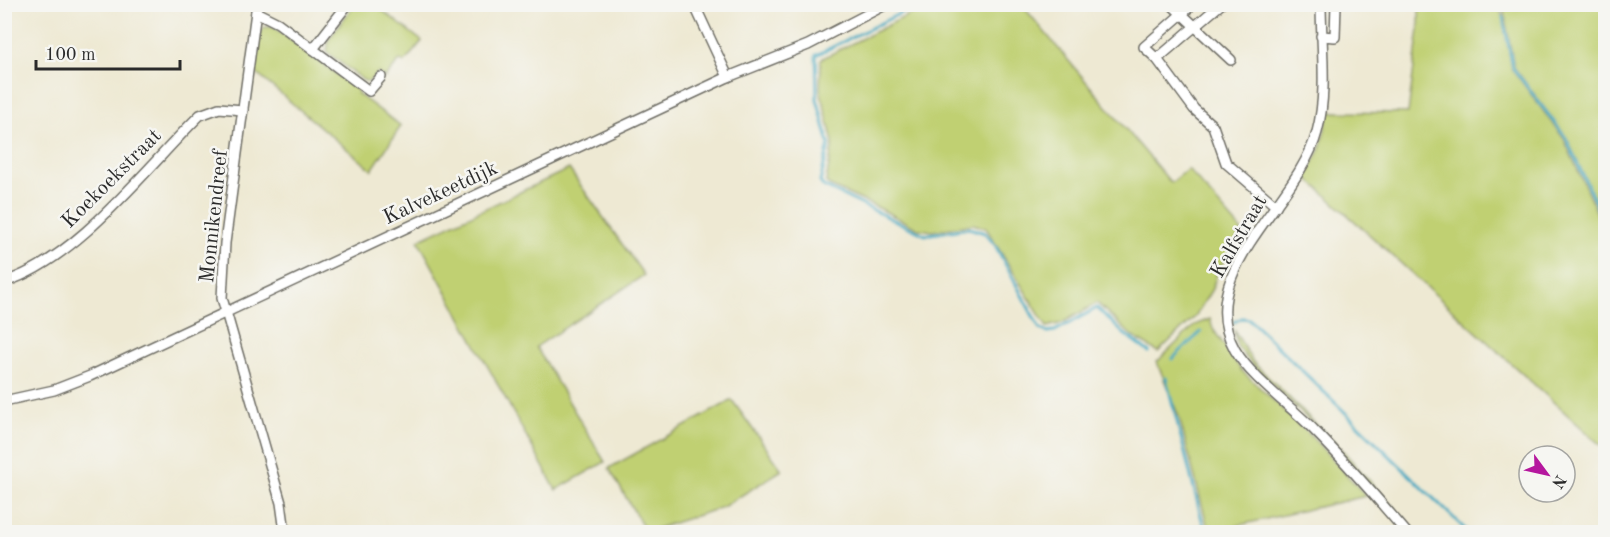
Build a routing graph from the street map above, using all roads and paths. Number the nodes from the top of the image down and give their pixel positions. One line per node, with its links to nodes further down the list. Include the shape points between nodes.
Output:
1 (348, 4): 13 (street)
2 (694, 4): 17 (street)
3 (887, 4): 17 (street, Kalvekeetdijk, via 808,45)
4 (1171, 4): 10 (street)
5 (1193, 4): 10 (street)
6 (1221, 4): 11 (street)
7 (1321, 4): 12 (street, Kalfstraat)
8 (1336, 4): 12 (street, via 1335,37)
9 (257, 8): 13 (street); 18 (street, Monnikendreef)
10 (1180, 14): 11 (street); 14 (street, via 1144,47)
11 (1196, 26): 14 (street); 15 (street)
12 (1321, 36): 19 (street, Kalfstraat, via 1322,97 1317,132)
13 (313, 49): 16 (street, via 369,91)
14 (1156, 58): 19 (street, via 1194,109 1213,126 1226,163)
15 (1231, 60)
16 (381, 77)
17 (728, 77): 21 (street, Kalvekeetdijk)
18 (243, 110): 20 (street, Koekoekstraat, via 219,108 200,115 71,245 31,271); 21 (street, Monnikendreef, via 225,243 222,281)
19 (1276, 206): 24 (street, Kalfstraat, via 1226,288 1224,316 1230,340 1248,368 1316,431)
20 (4, 282)
21 (226, 312): 22 (street, Kalvekeetdijk, via 71,384); 23 (street, Monnikendreef, via 281,503)
22 (4, 401)
23 (285, 532)
24 (1406, 532)

